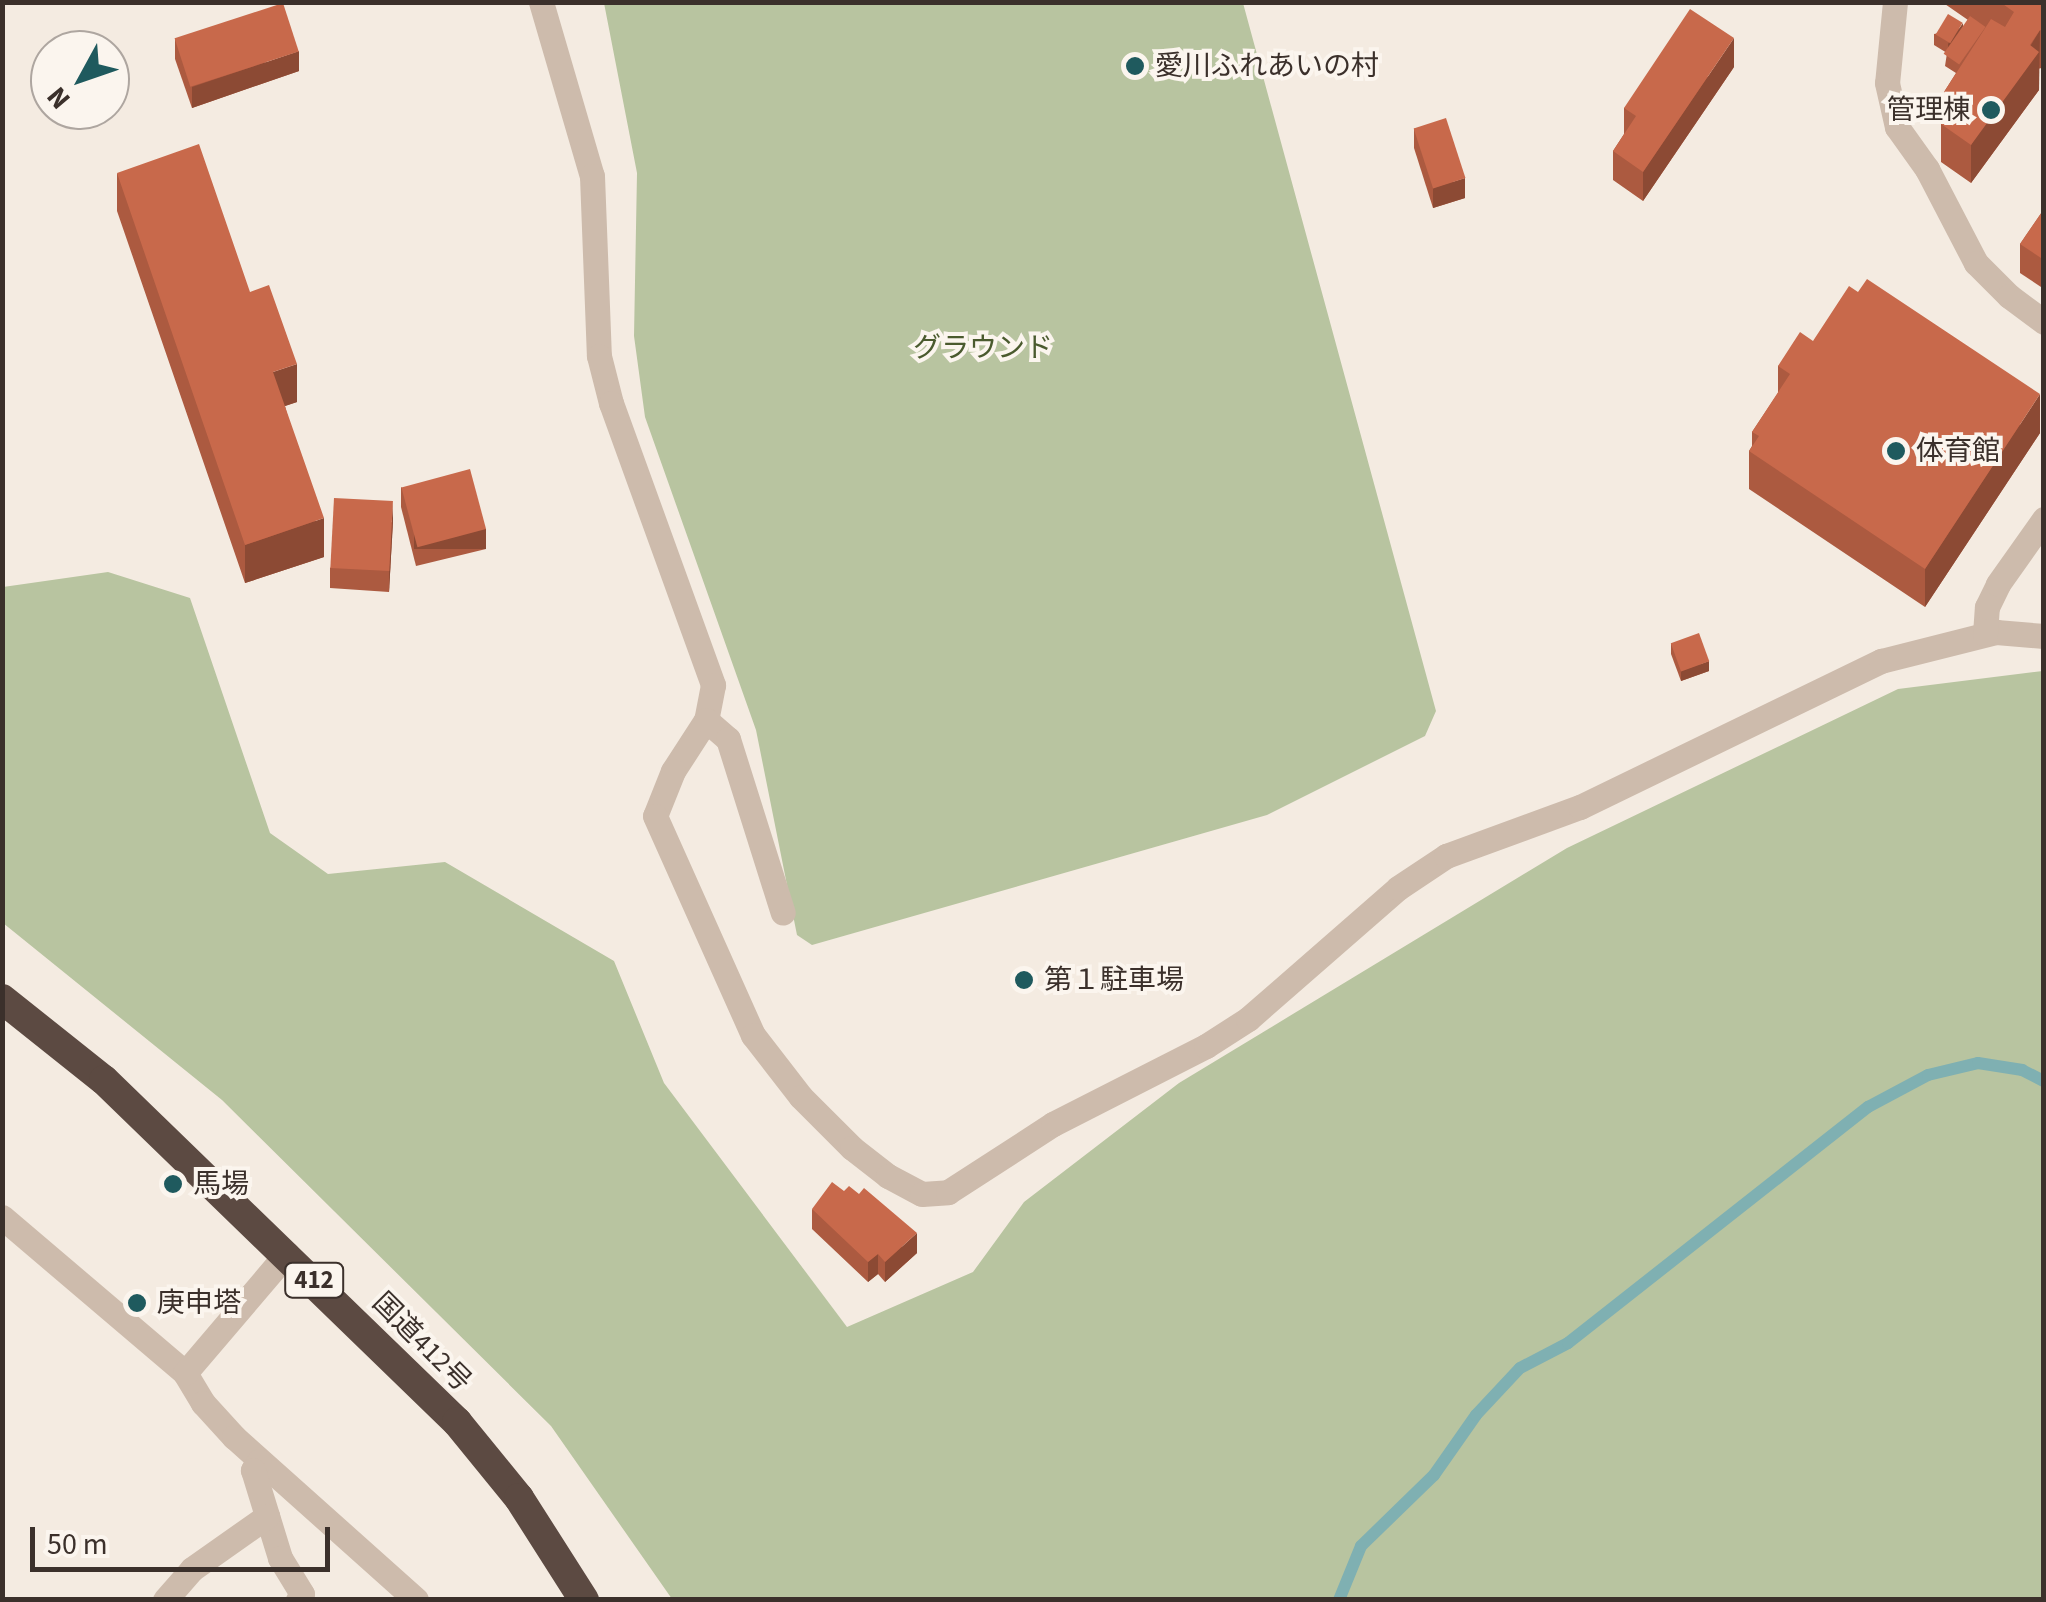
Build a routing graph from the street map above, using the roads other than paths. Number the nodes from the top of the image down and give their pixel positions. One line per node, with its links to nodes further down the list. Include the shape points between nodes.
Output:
1 (540, 2): 7 (street, via 592,176 598,356 713,684)
2 (1895, 2): 3 (street, via 1887,83 1896,127 1928,169 1976,262)
3 (2044, 322)
4 (2044, 519): 5 (street, via 1998,584)
5 (1985, 634): 6 (street); 7 (street, via 1882,661 1580,807 1446,856 1398,888 1248,1019 1066,1117 948,1192 922,1194 888,1176 827,1123 745,1016 655,816 673,770)
6 (2044, 636)
7 (706, 720): 8 (street, via 728,740)
8 (783, 914)
9 (2, 999): 11 (highway, 国道412号 / 412, via 104,1080)
10 (2, 1218): 12 (street)
11 (286, 1253): 12 (street); 18 (highway, 国道412号 / 412, via 457,1422 519,1498)
12 (185, 1373): 13 (street, via 203,1403)
13 (259, 1460): 14 (street, via 253,1470); 17 (street)
14 (267, 1516): 15 (street, via 192,1569); 16 (street, via 280,1558 302,1594)
15 (164, 1600)
16 (298, 1600)
17 (416, 1600)
18 (584, 1600)

